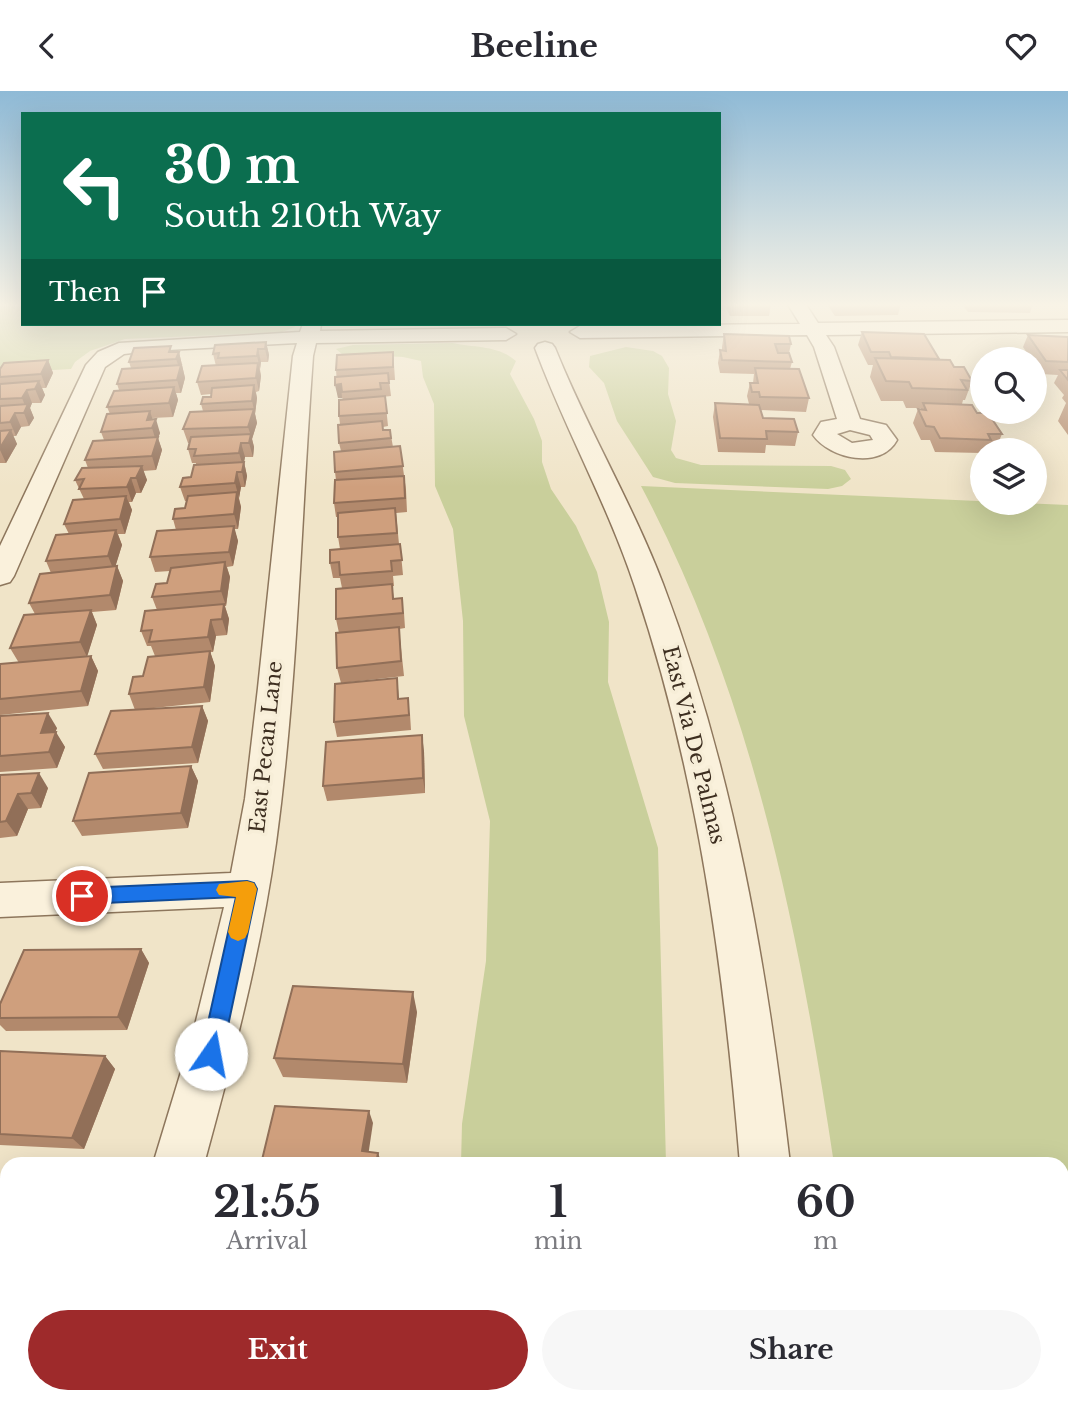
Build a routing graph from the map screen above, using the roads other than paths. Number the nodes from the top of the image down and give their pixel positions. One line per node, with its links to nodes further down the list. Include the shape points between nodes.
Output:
1 (97, 364): 6 (street)
2 (302, 364): 7 (street, East Pecan Lane, via 262,799)
3 (551, 364): 10 (street, East Via De Palmas, via 636,550 678,674 710,792 751,1030)
4 (830, 364): 5 (street)
5 (850, 423)
6 (0, 576)
7 (247, 889): 8 (street); 9 (street, East Pecan Lane, via 211,1054)
8 (0, 900)
9 (180, 1157)
10 (764, 1157)

